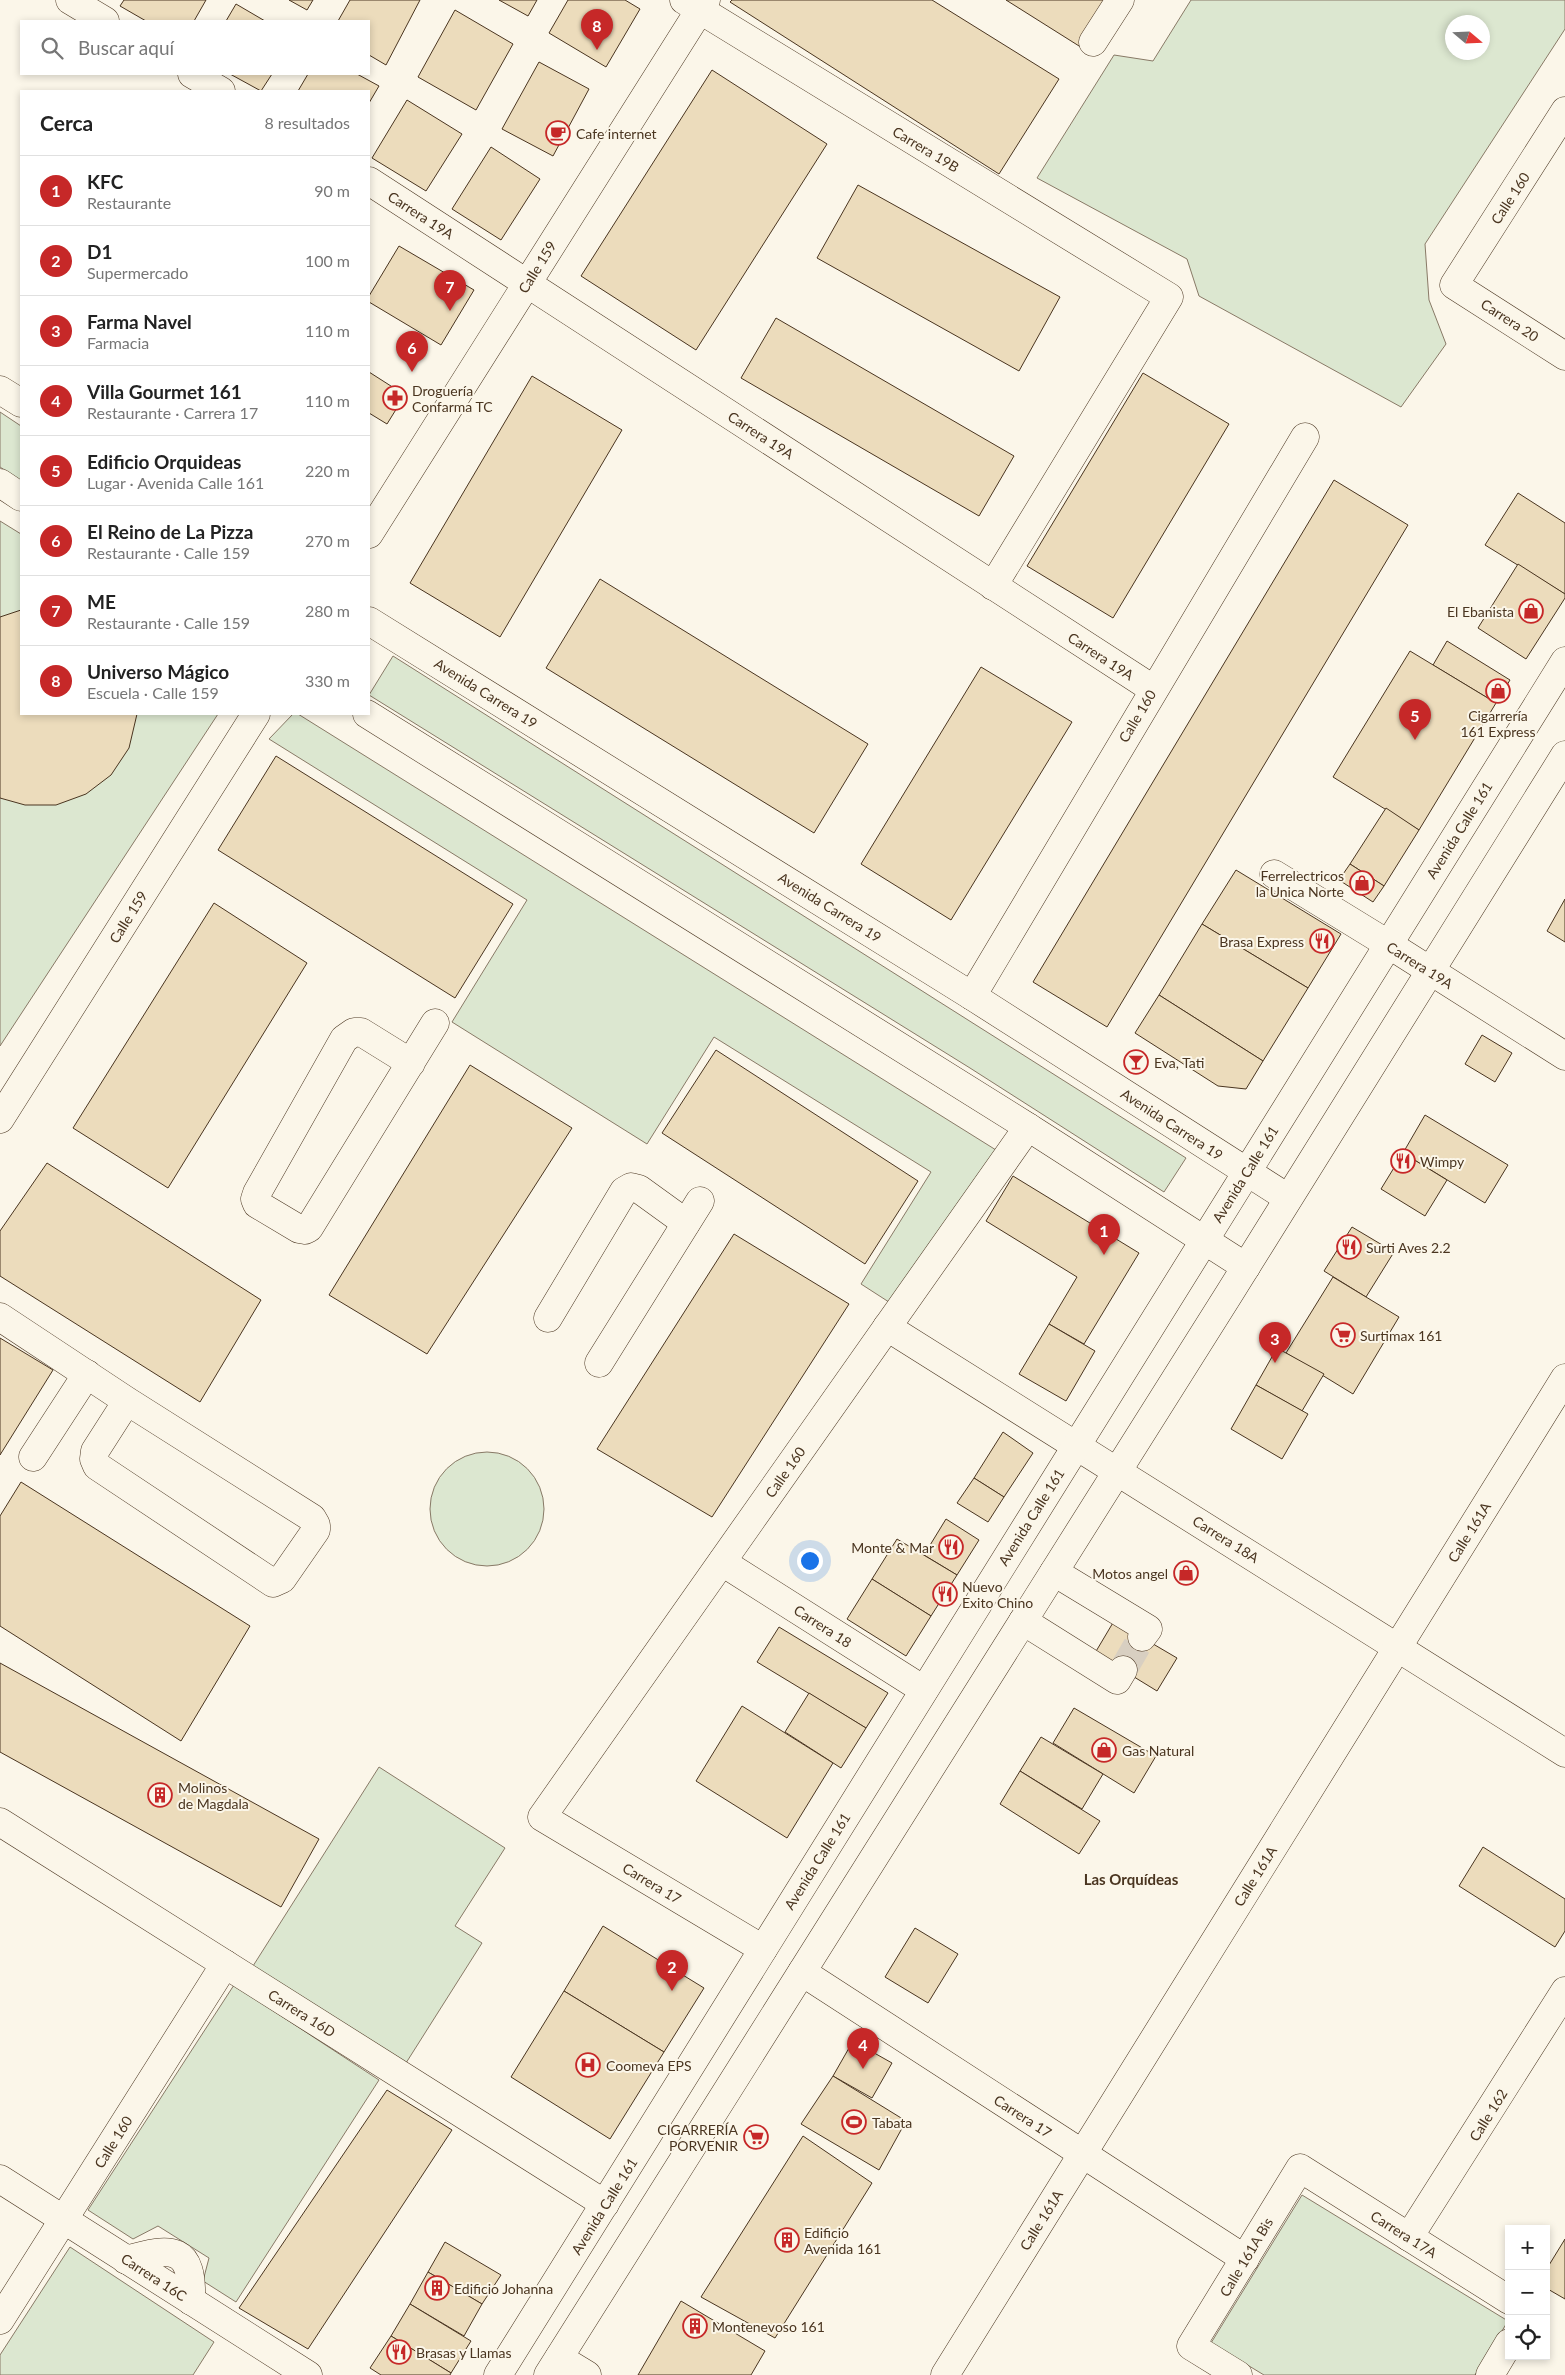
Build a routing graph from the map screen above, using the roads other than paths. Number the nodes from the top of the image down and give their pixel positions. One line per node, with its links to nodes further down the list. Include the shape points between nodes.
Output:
1 (70, 0): 4 (street)
2 (1120, 0): 5 (street)
3 (696, 3): 10 (street, Calle 159); 19 (street, Carrera 19B, via 1169,297)
4 (103, 20)
5 (1093, 42)
6 (194, 75): 7 (street)
7 (218, 90)
8 (1565, 112): 11 (street, Calle 160)
9 (370, 182): 10 (street, Carrera 19A)
10 (527, 283): 18 (street, Calle 159); 19 (street, Carrera 19A)
11 (1454, 285): 12 (street, Carrera 20)
12 (1565, 356)
13 (0, 390): 14 (street)
14 (20, 402)
15 (1305, 437): 22 (street, Calle 160)
16 (0, 483): 17 (street)
17 (20, 496)
18 (370, 532)
19 (993, 586): 22 (street, Carrera 19A)
20 (370, 622): 29 (street, Avenida Carrera 19)
21 (1565, 661): 27 (street, Avenida Calle 161)
22 (1153, 689): 29 (street, Calle 160)
23 (255, 715): 33 (street, Calle 159)
24 (369, 715): 34 (street)
25 (1565, 755): 28 (street)
26 (1274, 874): 27 (street, Carrera 19A)
27 (1388, 944): 28 (street, Carrera 19A); 35 (street, Avenida Calle 161)
28 (1430, 971): 31 (street, Carrera 19A); 36 (street)
29 (972, 996): 35 (street, Avenida Carrera 19)
30 (435, 1023): 32 (street)
31 (1565, 1056)
32 (411, 1064): 32 (street, via 361,1032 354,1032 344,1039 257,1193 257,1204 299,1229 310,1228)
33 (0, 1119)
34 (1028, 1126): 37 (street); 41 (street, Calle 160)
35 (1246, 1171): 36 (street, Avenida Carrera 19); 37 (street, Avenida Calle 161)
36 (1288, 1198): 38 (street)
37 (1204, 1239): 38 (street); 46 (street, Avenida Calle 161)
38 (1246, 1266): 48 (street)
39 (0, 1317): 43 (street)
40 (548, 1318): 42 (street, via 624,1191 631,1187 639,1189 693,1212)
41 (888, 1327): 46 (street, Carrera 18A); 49 (street, Calle 160)
42 (598, 1364)
43 (87, 1374): 45 (street); 47 (street)
44 (1565, 1378): 53 (street, Calle 161A)
45 (127, 1401): 45 (street, via 95,1451 97,1466 273,1583 282,1579 316,1530 312,1518)
46 (1076, 1445): 48 (street, Carrera 18A); 55 (street, Avenida Calle 161)
47 (33, 1457)
48 (1117, 1471): 50 (street); 53 (street, Carrera 18A)
49 (722, 1562): 55 (street, Carrera 18); 57 (street, Calle 160)
50 (1054, 1572): 51 (street); 52 (street, via 1148,1629)
51 (1023, 1621): 54 (street, via 1117,1680); 61 (street)
52 (1142, 1637)
53 (1398, 1649): 56 (street, Carrera 18A); 63 (street, Calle 161A)
54 (1123, 1670)
55 (924, 1690): 59 (street, Avenida Calle 161)
56 (1565, 1753)
57 (542, 1817): 59 (street, Carrera 17)
58 (0, 1822): 60 (street, Carrera 16D)
59 (763, 1949): 66 (street, Avenida Calle 161)
60 (225, 1964): 66 (street, Carrera 16D); 67 (street, Calle 160)
61 (802, 1972): 63 (street, Carrera 17); 73 (street)
62 (1565, 1991): 68 (street, Calle 162)
63 (1082, 2154): 69 (street, Carrera 17); 77 (street, Calle 161A)
64 (1300, 2168): 68 (street, Carrera 17A); 69 (street, Calle 161A Bis)
65 (0, 2179): 67 (street, Carrera 16C)
66 (605, 2204): 75 (street, Avenida Calle 161)
67 (64, 2220): 71 (street, Calle 160); 74 (street, Carrera 16C)
68 (1409, 2237): 70 (street, Carrera 17A)
69 (1245, 2259): 78 (street, Calle 161A Bis, via 1191,2346)
70 (1505, 2297)
71 (0, 2320)
72 (1505, 2350): 79 (street)
73 (553, 2367): 76 (street)
74 (308, 2375)
75 (498, 2375)
76 (587, 2375)
77 (945, 2375)
78 (1238, 2375)
79 (1490, 2375)

